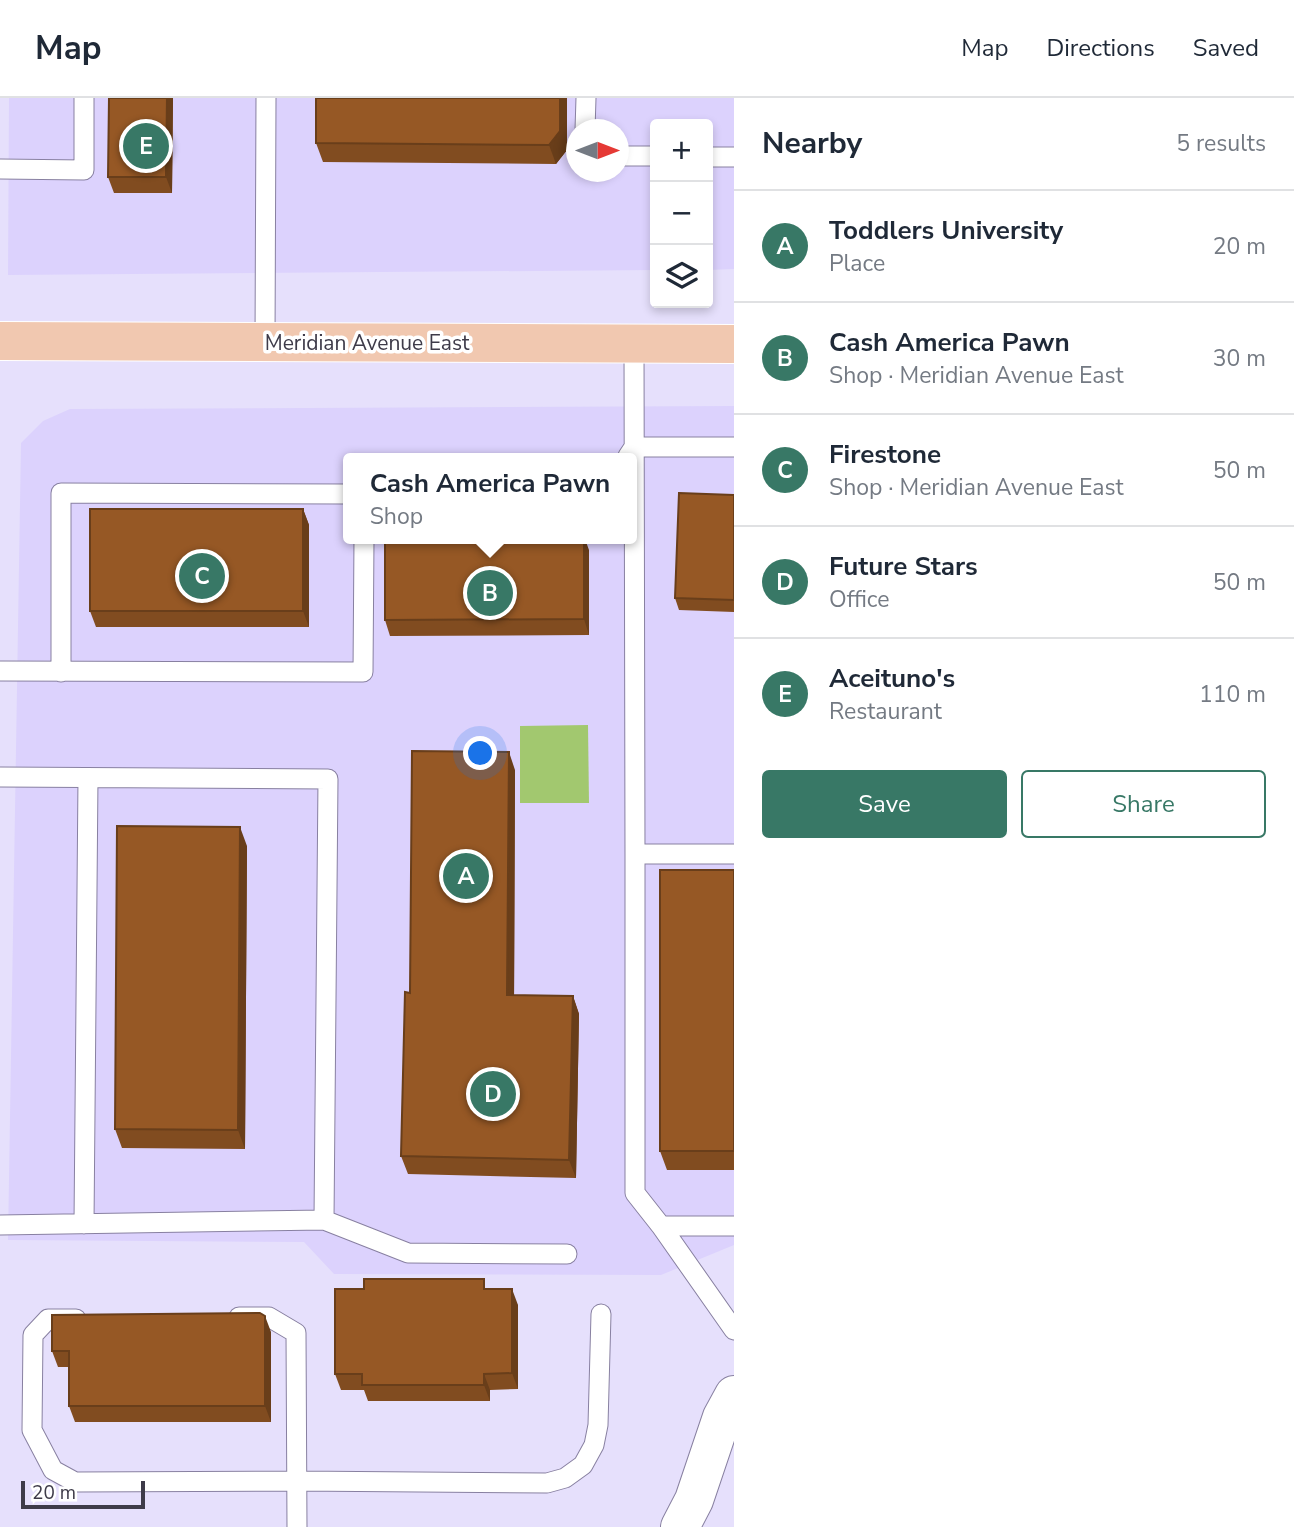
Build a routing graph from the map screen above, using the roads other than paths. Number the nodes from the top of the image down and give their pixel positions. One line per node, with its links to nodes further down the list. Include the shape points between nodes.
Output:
1 (85, 98): 9 (lane, via 84,170)
2 (266, 98): 11 (lane)
3 (586, 98): 4 (lane)
4 (585, 119)
5 (629, 156): 6 (lane)
6 (650, 156)
7 (713, 157): 8 (lane)
8 (734, 157)
9 (0, 169)
10 (0, 341): 11 (main road, Meridian Avenue East)
11 (265, 342): 12 (main road, Meridian Avenue East)
12 (634, 344): 13 (main road, Meridian Avenue East); 15 (lane)
13 (734, 344)
14 (734, 447): 15 (lane)
15 (630, 453)
16 (343, 494): 20 (lane, via 61,493)
17 (364, 544): 20 (lane, via 363,672)
18 (631, 544): 23 (lane)
19 (0, 671): 20 (lane)
20 (61, 672)
21 (0, 777): 22 (lane)
22 (88, 778): 25 (lane, via 328,779); 26 (lane)
23 (635, 854): 24 (lane); 28 (lane, via 635,1193)
24 (734, 854)
25 (324, 1220): 26 (lane); 30 (lane, via 408,1253)
26 (83, 1224): 27 (lane)
27 (0, 1225)
28 (661, 1226): 29 (lane); 34 (lane)
29 (734, 1226)
30 (567, 1254)
31 (601, 1314): 36 (lane, via 594,1445 583,1465 565,1478 547,1483)
32 (214, 1318): 36 (lane, via 270,1317 296,1333)
33 (90, 1319): 36 (lane, via 48,1319 33,1335 32,1430 53,1470 75,1482)
34 (734, 1330)
35 (734, 1395): 38 (street)
36 (297, 1481): 37 (lane)
37 (297, 1527)
38 (680, 1527)

